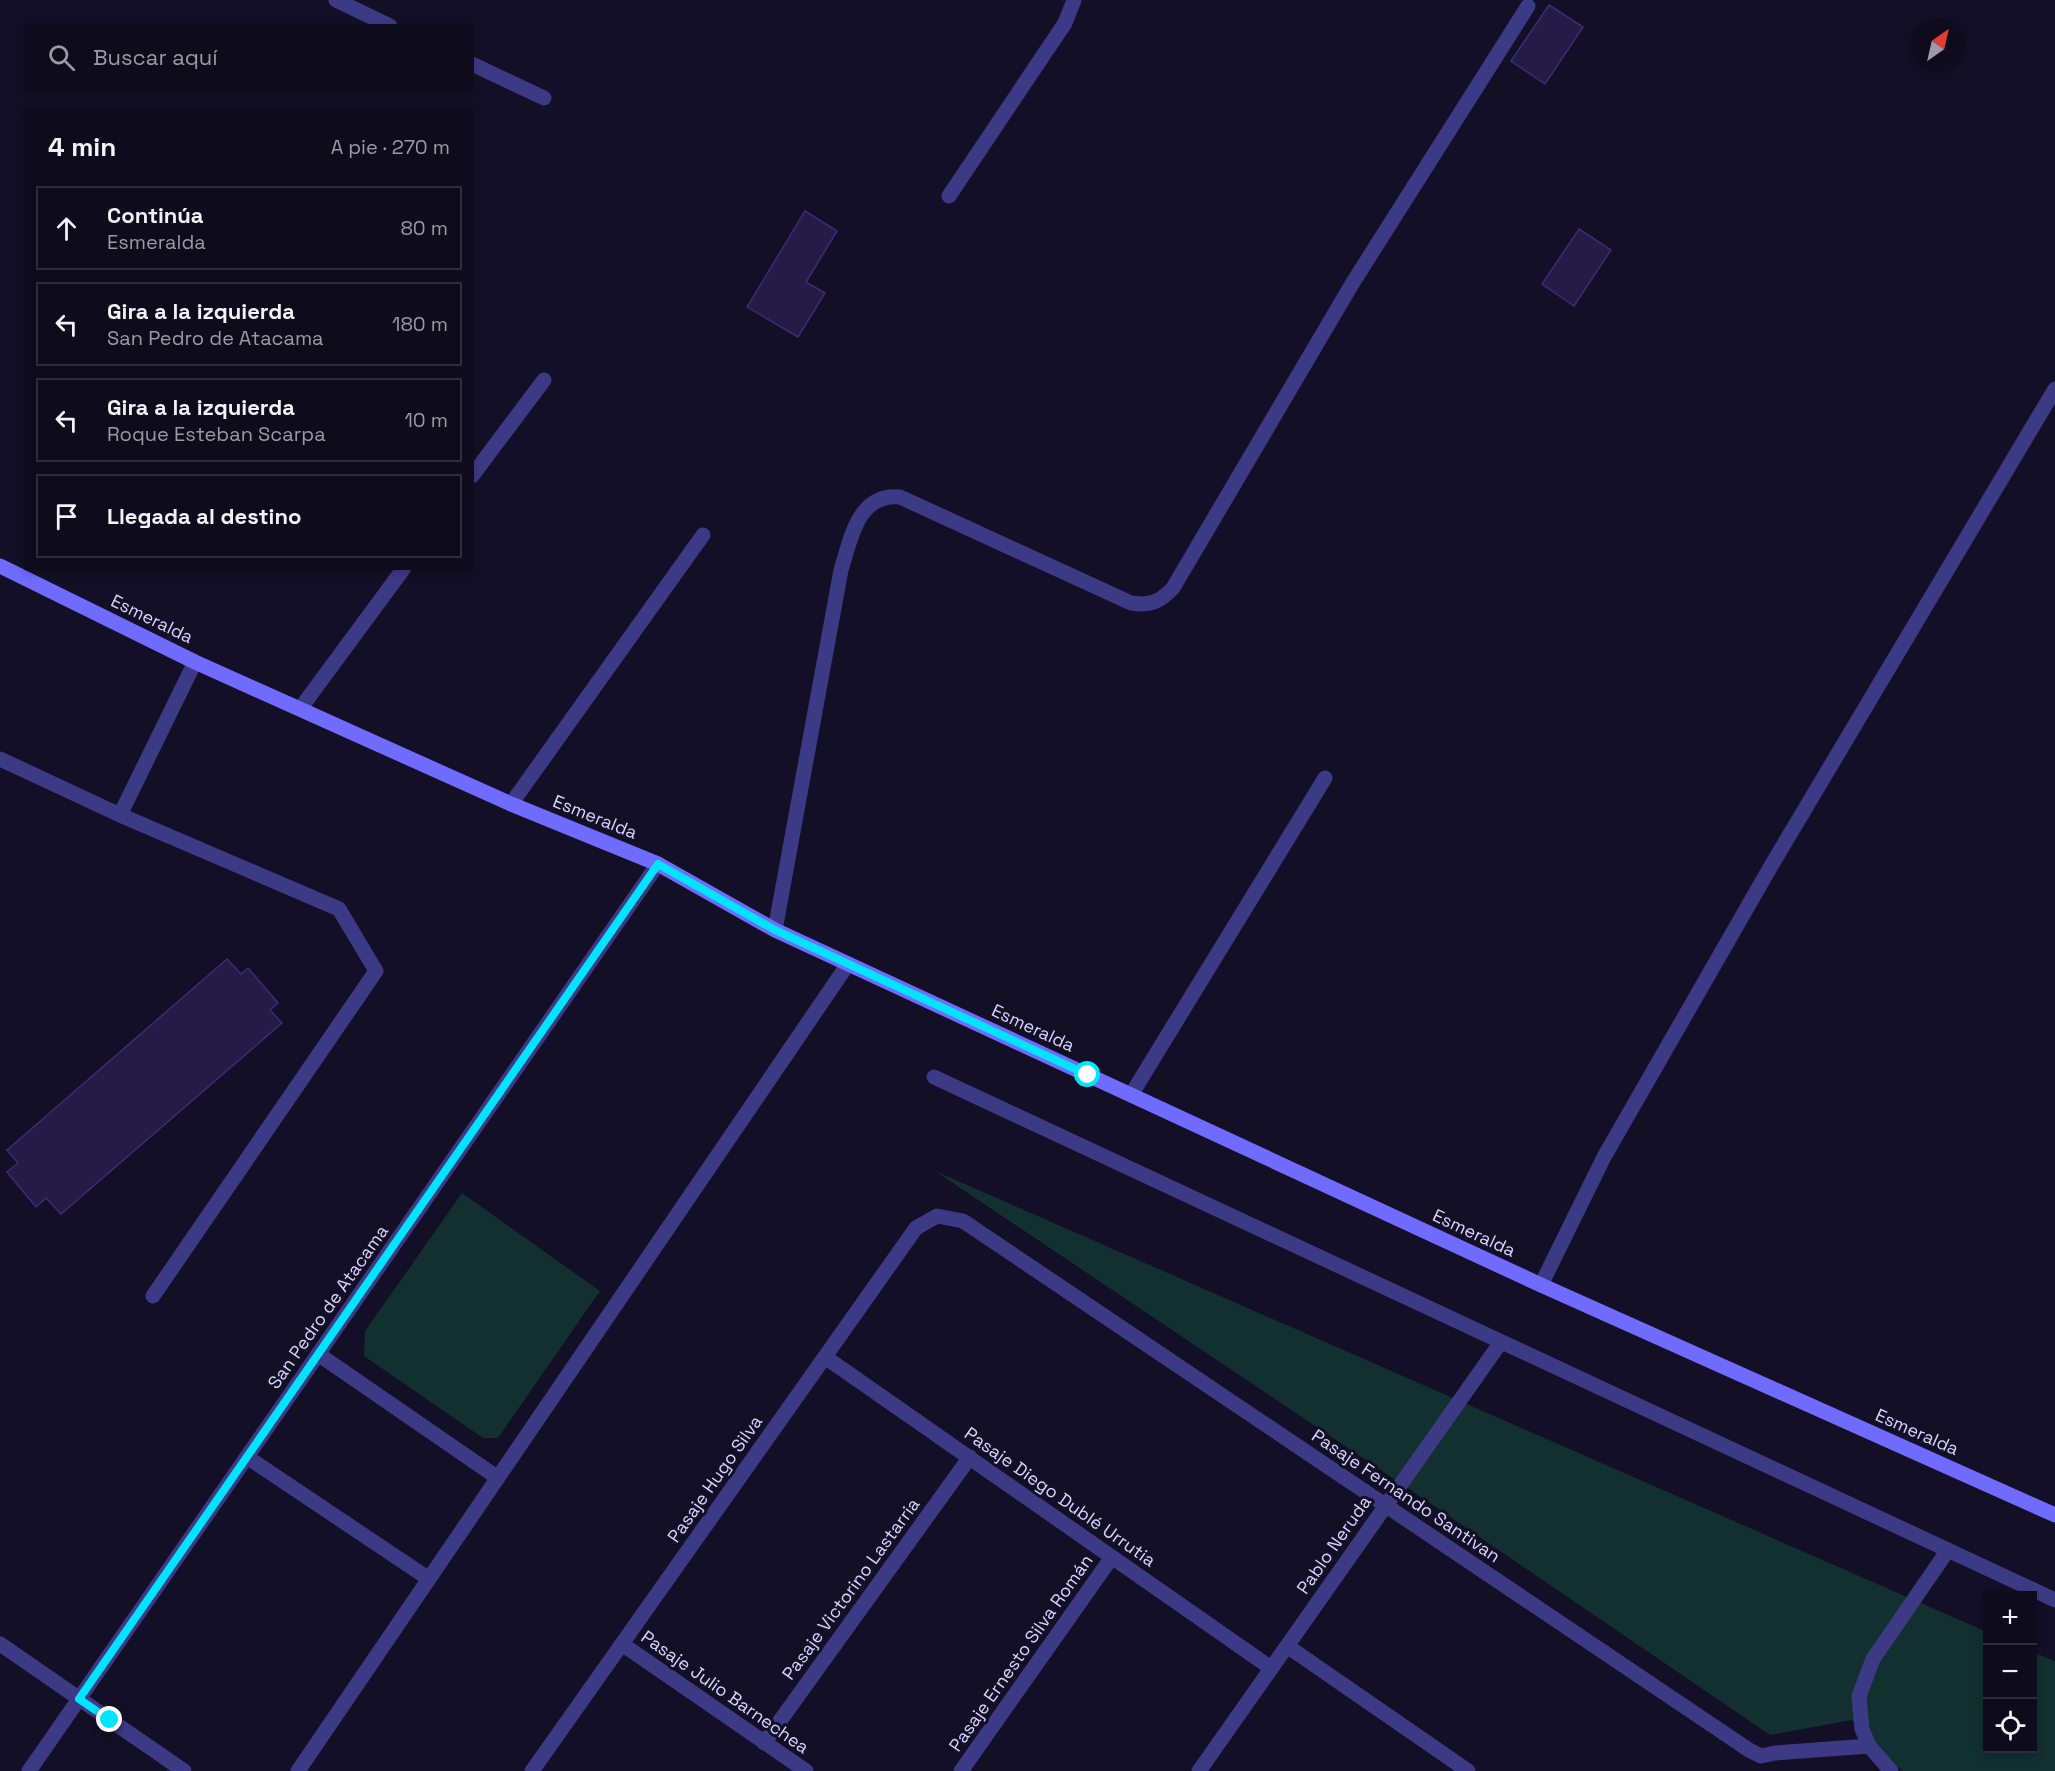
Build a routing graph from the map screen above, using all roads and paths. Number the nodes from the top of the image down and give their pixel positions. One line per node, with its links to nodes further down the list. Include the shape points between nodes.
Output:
1 (336, 0): 4 (street)
2 (1074, 0): 7 (street, via 1065,23)
3 (1528, 6): 21 (street, via 1352,284 1164,598 1143,605 1131,603 900,497 876,499 867,506 854,528 841,570)
4 (386, 24)
5 (474, 65): 6 (street)
6 (544, 98)
7 (949, 196)
8 (544, 380): 10 (street)
9 (2055, 389): 26 (street, via 1759,886 1604,1157)
10 (474, 473)
11 (703, 535): 18 (street)
12 (0, 566): 14 (street, Esmeralda)
13 (403, 570): 15 (street)
14 (195, 662): 15 (street, Esmeralda); 19 (street)
15 (300, 709): 18 (street, Esmeralda)
16 (0, 759): 19 (street)
17 (1325, 778): 24 (street)
18 (511, 804): 20 (street, Esmeralda)
19 (120, 816): 27 (street, via 339,909 376,971)
20 (658, 864): 21 (street, Esmeralda); 29 (street, San Pedro de Atacama)
21 (775, 930): 22 (street, Esmeralda)
22 (848, 964): 24 (street, Esmeralda); 33 (street)
23 (934, 1077): 28 (street)
24 (1131, 1095): 26 (street, Esmeralda)
25 (937, 1216): 30 (street, Pasaje Hugo Silva, via 916,1228); 34 (street, Pasaje Fernando Santivan, via 963,1221)
26 (1540, 1285): 35 (street, Esmeralda)
27 (153, 1296)
28 (1502, 1342): 34 (street, Pablo Neruda); 36 (street)
29 (318, 1354): 31 (street, San Pedro de Atacama); 33 (street)
30 (825, 1357): 32 (street, Pasaje Diego Dublé Urrutia); 41 (street, Pasaje Hugo Silva)
31 (247, 1456): 38 (street); 44 (street, San Pedro de Atacama)
32 (970, 1457): 37 (street, Pasaje Diego Dublé Urrutia); 45 (street, Pasaje Victorino Lastarria)
33 (498, 1478): 38 (street)
34 (1386, 1506): 42 (street, Pablo Neruda); 46 (street, Pasaje Fernando Santivan, via 1761,1756)
35 (2055, 1515)
36 (1948, 1550): 39 (street); 46 (street, via 1873,1659 1865,1677 1859,1713)
37 (1112, 1557): 43 (street, Pasaje Diego Dublé Urrutia); 52 (street, Pasaje Ernesto Silva Román)
38 (429, 1579): 49 (street)
39 (2055, 1600)
40 (0, 1644): 44 (street)
41 (622, 1644): 45 (street, Pasaje Julio Barnechea); 50 (street, Pasaje Hugo Silva)
42 (1287, 1646): 43 (street, Pablo Neruda); 54 (street)
43 (1271, 1668): 53 (street, Pablo Neruda)
44 (79, 1699): 47 (street, San Pedro de Atacama); 48 (street)
45 (764, 1743): 51 (street, Pasaje Julio Barnechea)
46 (1869, 1746): 55 (street)
47 (29, 1771)
48 (184, 1771)
49 (298, 1771)
50 (532, 1771)
51 (806, 1771)
52 (961, 1771)
53 (1199, 1771)
54 (1468, 1771)
55 (1891, 1771)

